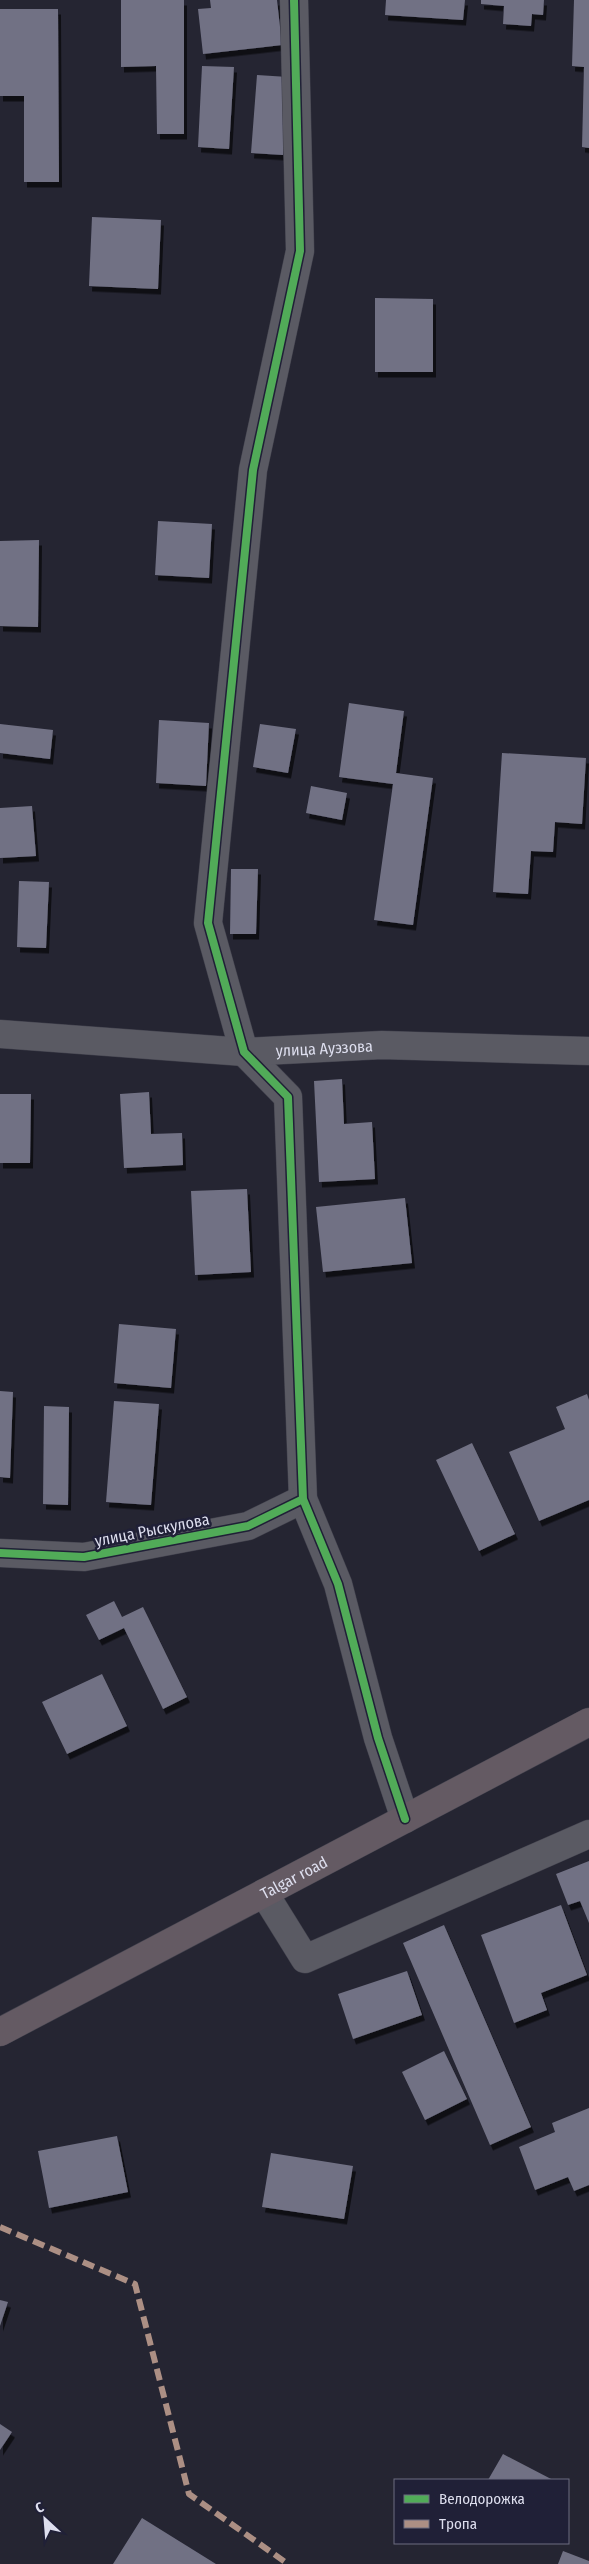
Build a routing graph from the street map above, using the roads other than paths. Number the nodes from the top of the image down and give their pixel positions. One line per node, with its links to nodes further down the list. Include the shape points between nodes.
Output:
1 (294, 0): 4 (street, via 300,251 253,470 208,923)
2 (0, 1034): 4 (street, улица Ауэзова)
3 (589, 1050): 4 (street, улица Ауэзова, via 382,1044)
4 (244, 1052): 5 (street, via 288,1097)
5 (303, 1500): 6 (street, улица Рыскулова, via 248,1526 84,1557); 8 (street, via 338,1584 378,1738)
6 (0, 1553)
7 (589, 1722): 8 (main road, Talgar road)
8 (405, 1819): 10 (main road, Talgar road)
9 (589, 1834): 10 (street, via 304,1959)
10 (264, 1893): 11 (main road, Talgar road)
11 (0, 2032)

